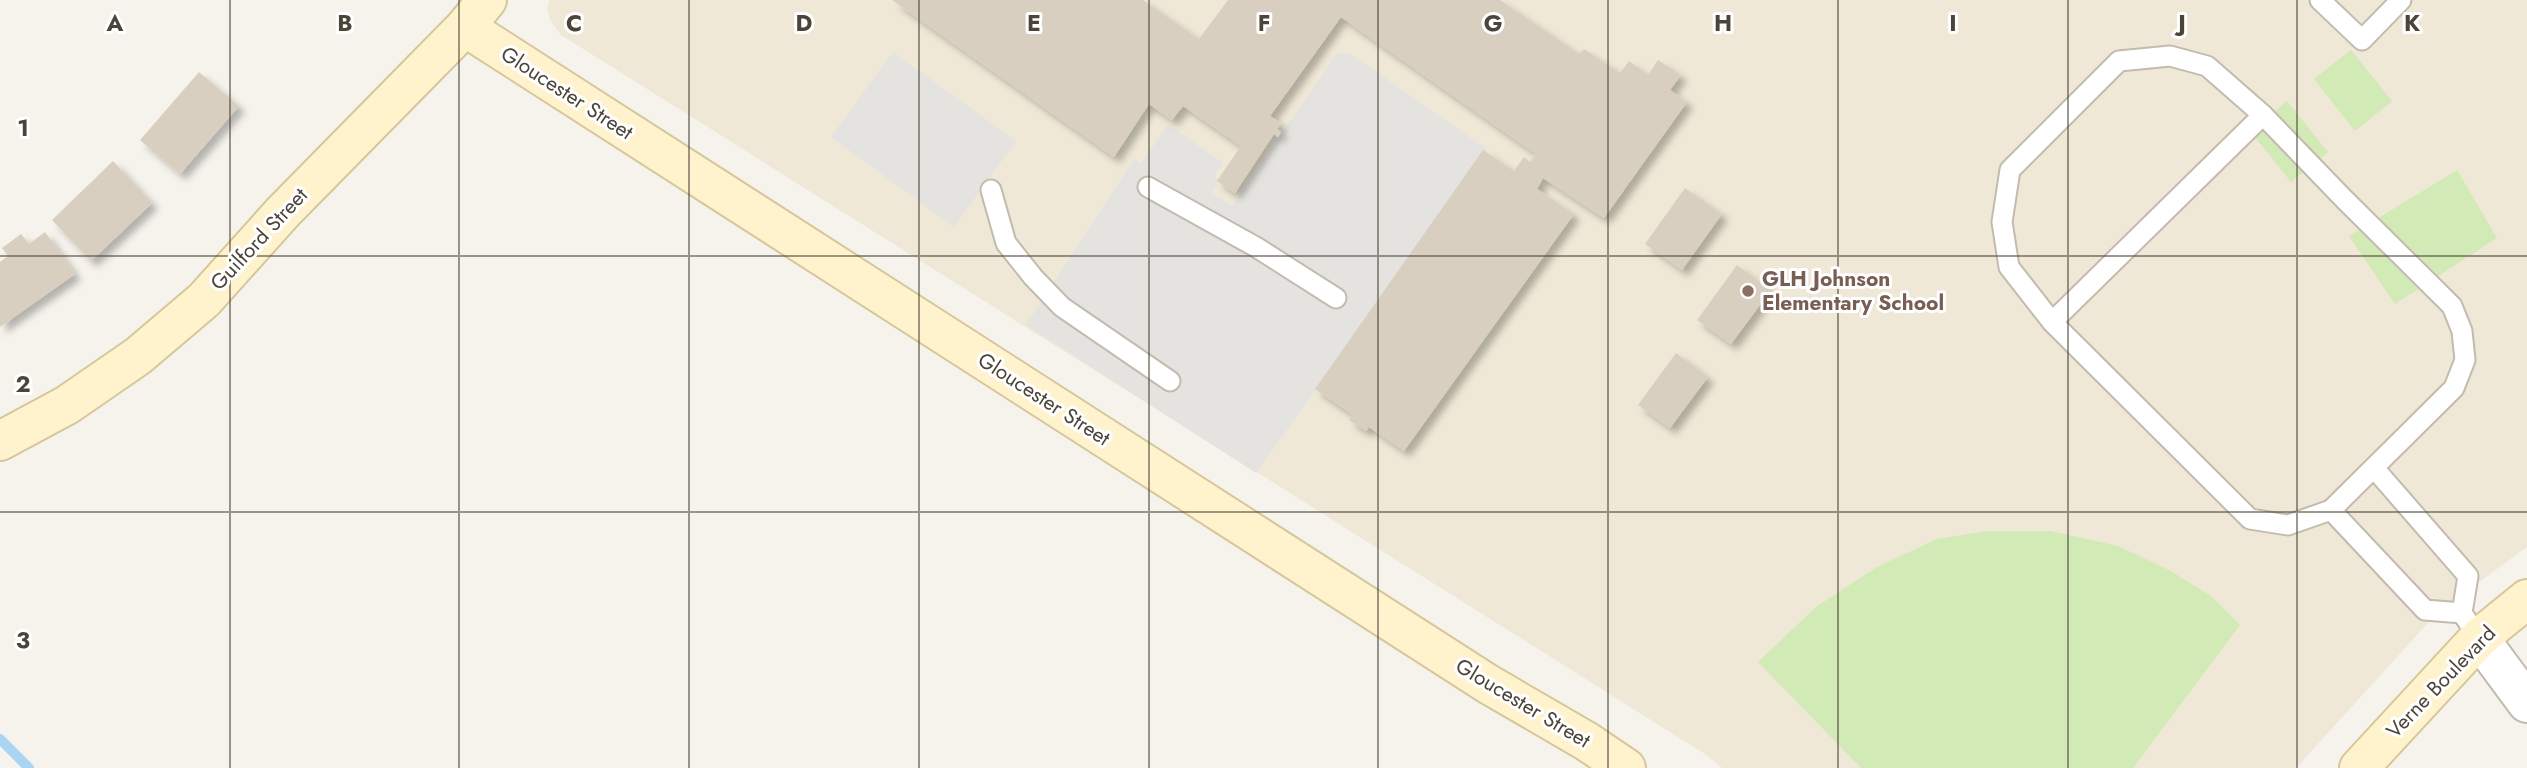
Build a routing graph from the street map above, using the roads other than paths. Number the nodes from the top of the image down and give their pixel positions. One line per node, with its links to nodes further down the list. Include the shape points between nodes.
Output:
1 (2320, 0): 2 (lane, via 2362,40)
2 (2401, 0)
3 (476, 13): 10 (street, Guilford Street, via 204,300 138,356 67,405); 16 (street, Gloucester Street, via 1488,684)
4 (2263, 115): 8 (lane); 8 (lane, via 2207,66 2170,57 2119,61 2010,170 2001,222 2009,267); 11 (lane, via 2452,306 2462,331 2465,360 2454,388)
5 (1148, 187): 7 (lane)
6 (991, 190): 9 (lane, via 1006,243 1033,277 1062,307)
7 (1336, 298)
8 (2052, 322): 12 (lane, via 2250,519 2288,525)
9 (1170, 382)
10 (0, 441)
11 (2374, 468): 12 (lane); 14 (lane, via 2468,576)
12 (2331, 510): 14 (lane, via 2425,610)
13 (2527, 599): 14 (street, Verne Boulevard)
14 (2470, 626): 15 (street); 17 (street, Verne Boulevard)
15 (2527, 703)
16 (1626, 768)
17 (2360, 768)

